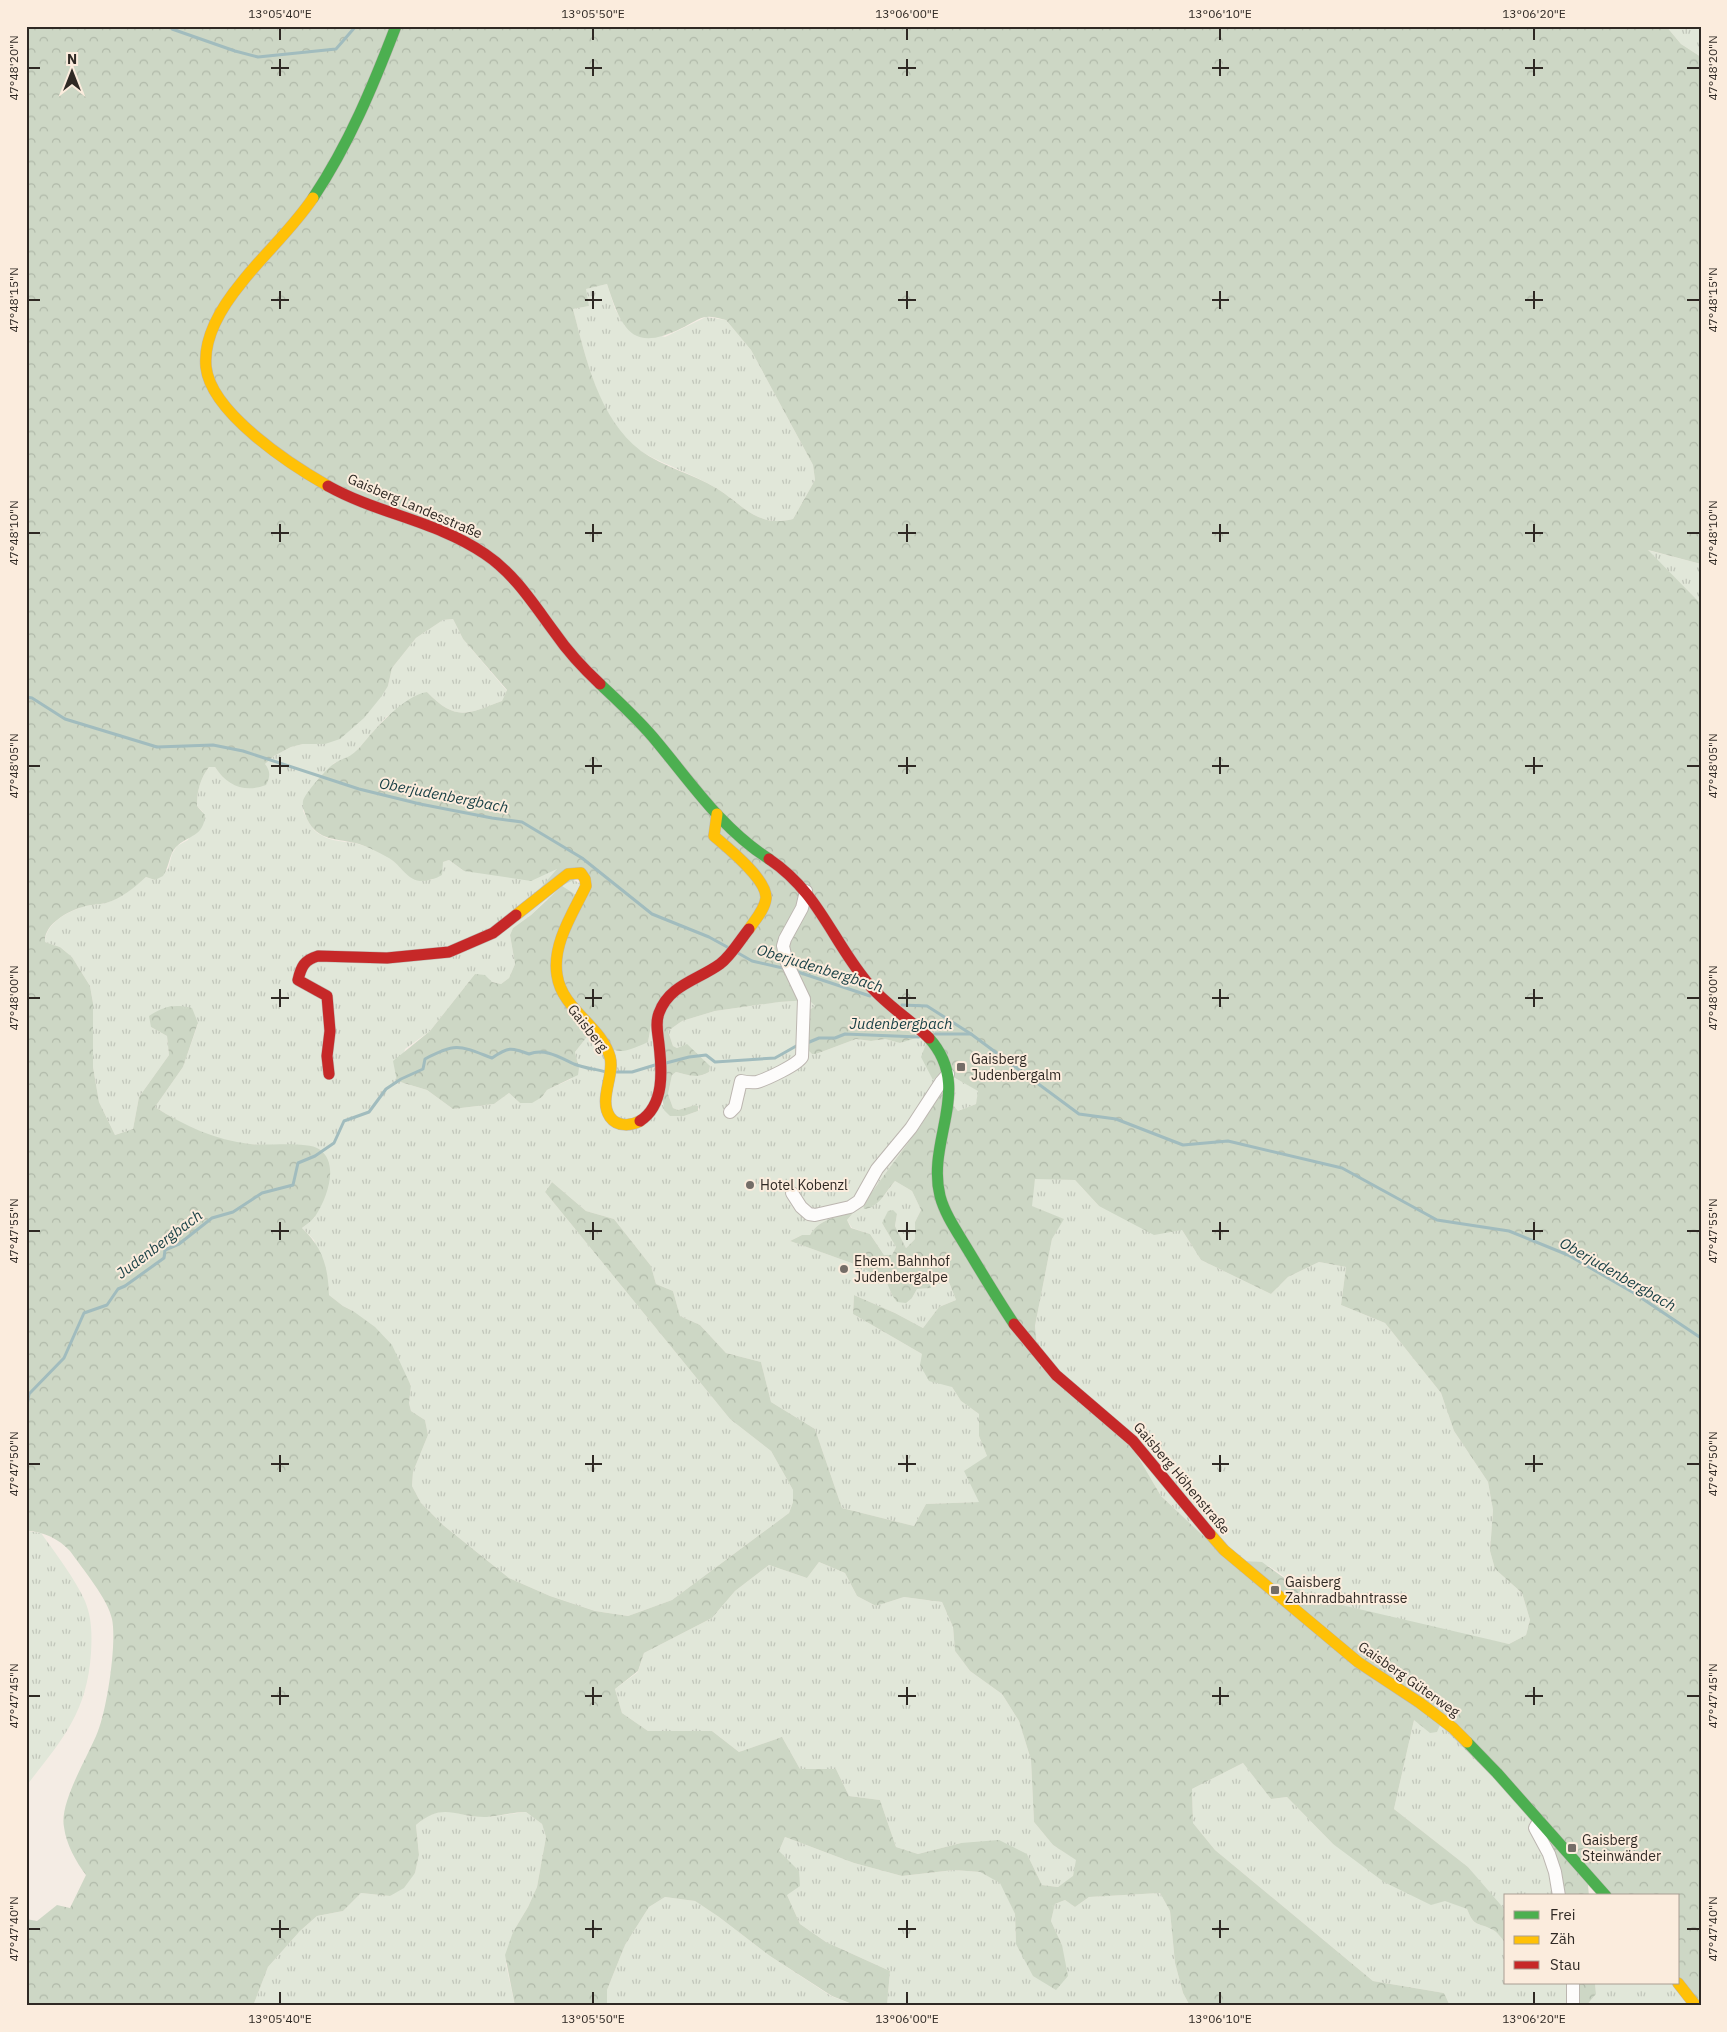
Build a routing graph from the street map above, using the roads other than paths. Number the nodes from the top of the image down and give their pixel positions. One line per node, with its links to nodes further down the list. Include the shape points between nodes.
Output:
1 (396, 26): 2 (main road, Gaisberg Landesstraße, via 368,99 342,152 305,210 262,257 222,310 210,335 206,356 209,379 232,415 265,444 309,473 356,499 464,542 502,567 522,588 572,656 644,727)
2 (717, 814): 3 (main road, Gaisberg Landesstraße, via 739,838 783,867); 5 (main road, Gaisberg, via 714,836 757,879 766,898 763,908 727,957 674,992 659,1012 656,1025 659,1091 653,1109 642,1120 633,1125 623,1125 613,1121 607,1113 612,1066 610,1056 569,1005 557,975 561,944 586,886 581,873 568,874 493,933 448,952 405,957 318,956 302,964 298,980 327,996)
3 (806, 891): 4 (main road, Gaisberg Landesstraße, via 868,983 932,1041); 6 (street, via 802,908 784,944 787,963 804,999 802,1056 796,1063 759,1081 741,1081 735,1107)
4 (947, 1070): 7 (street, via 911,1128 877,1169 859,1201 850,1207 815,1215 801,1207); 8 (main road, Gaisberg Höhenstraße, via 950,1097 938,1158 938,1184 946,1210 984,1277 1044,1363 1072,1391 1133,1440 1207,1533)
5 (329, 1074)
6 (730, 1112)
7 (792, 1193)
8 (1274, 1593): 9 (main road, Gaisberg Güterweg, via 1358,1662 1453,1728)
9 (1539, 1821): 10 (street, via 1535,1828 1549,1854); 11 (main road)
10 (1560, 1894)
11 (1604, 1894)
12 (1573, 1984): 14 (street)
13 (1679, 1984): 15 (main road)
14 (1573, 2006)
15 (1696, 2006)

